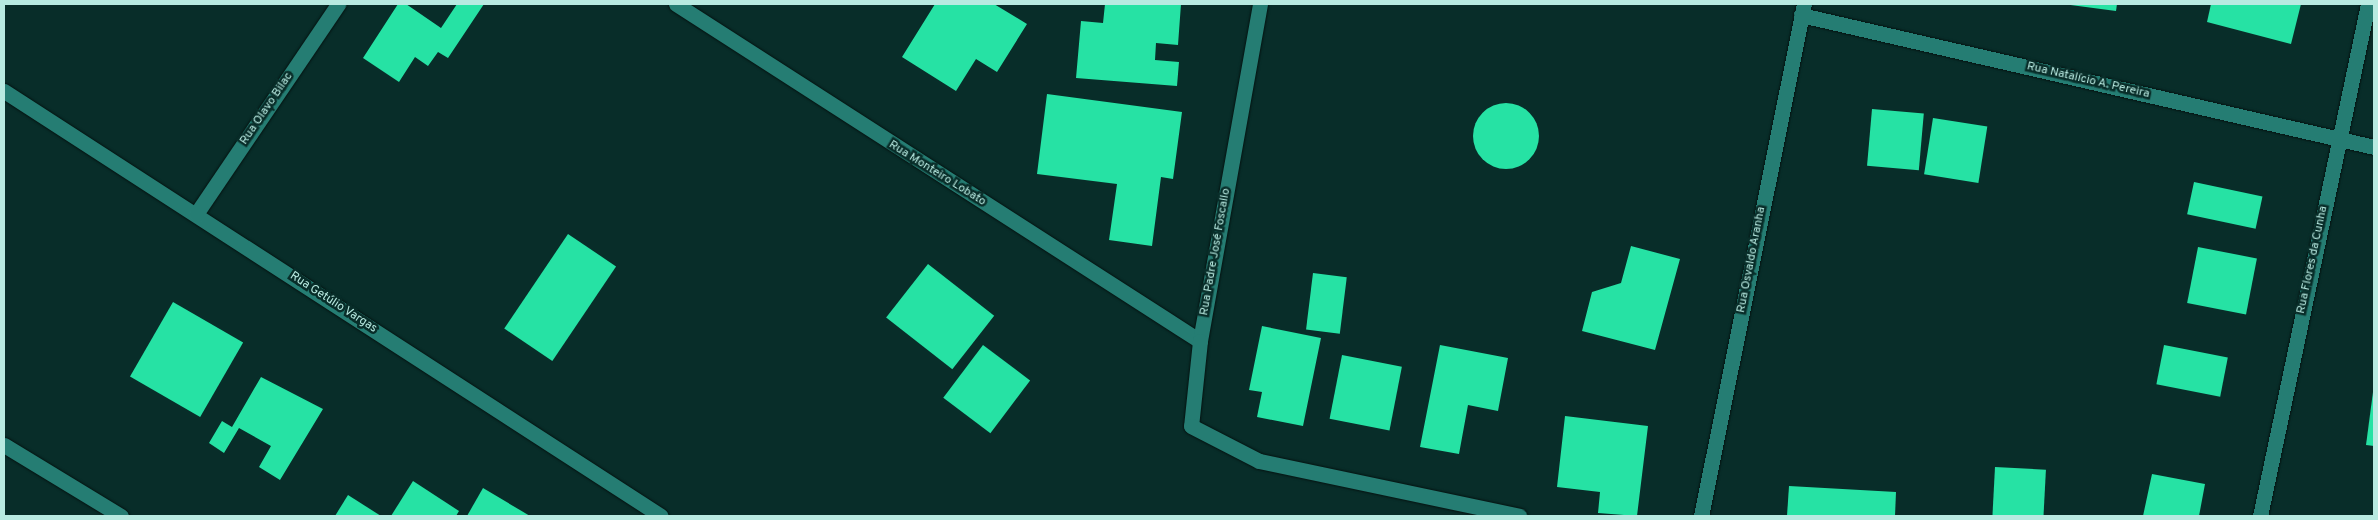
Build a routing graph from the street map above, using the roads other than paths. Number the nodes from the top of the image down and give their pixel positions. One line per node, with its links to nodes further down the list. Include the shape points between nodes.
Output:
1 (338, 4): 9 (street, Rua Olavo Bilac)
2 (676, 4): 10 (street, Rua Monteiro Lobato)
3 (1260, 4): 10 (street, Rua Padre José Foscallo)
4 (2368, 4): 7 (street, Rua Flores da Cunha)
5 (1803, 9): 7 (street, Rua Natalício A. Pereira); 15 (street, Rua Osvaldo Aranha)
6 (4, 91): 9 (street, Rua Getúlio Vargas)
7 (2339, 139): 8 (street, Rua Natalício A. Pereira); 16 (street, Rua Flores da Cunha)
8 (2374, 147)
9 (196, 214): 13 (street, Rua Getúlio Vargas)
10 (1200, 341): 14 (street, Rua Padre José Foscallo, via 1190,426 1259,460)
11 (4, 445): 12 (street)
12 (121, 516)
13 (661, 516)
14 (1519, 516)
15 (1701, 516)
16 (2260, 516)

